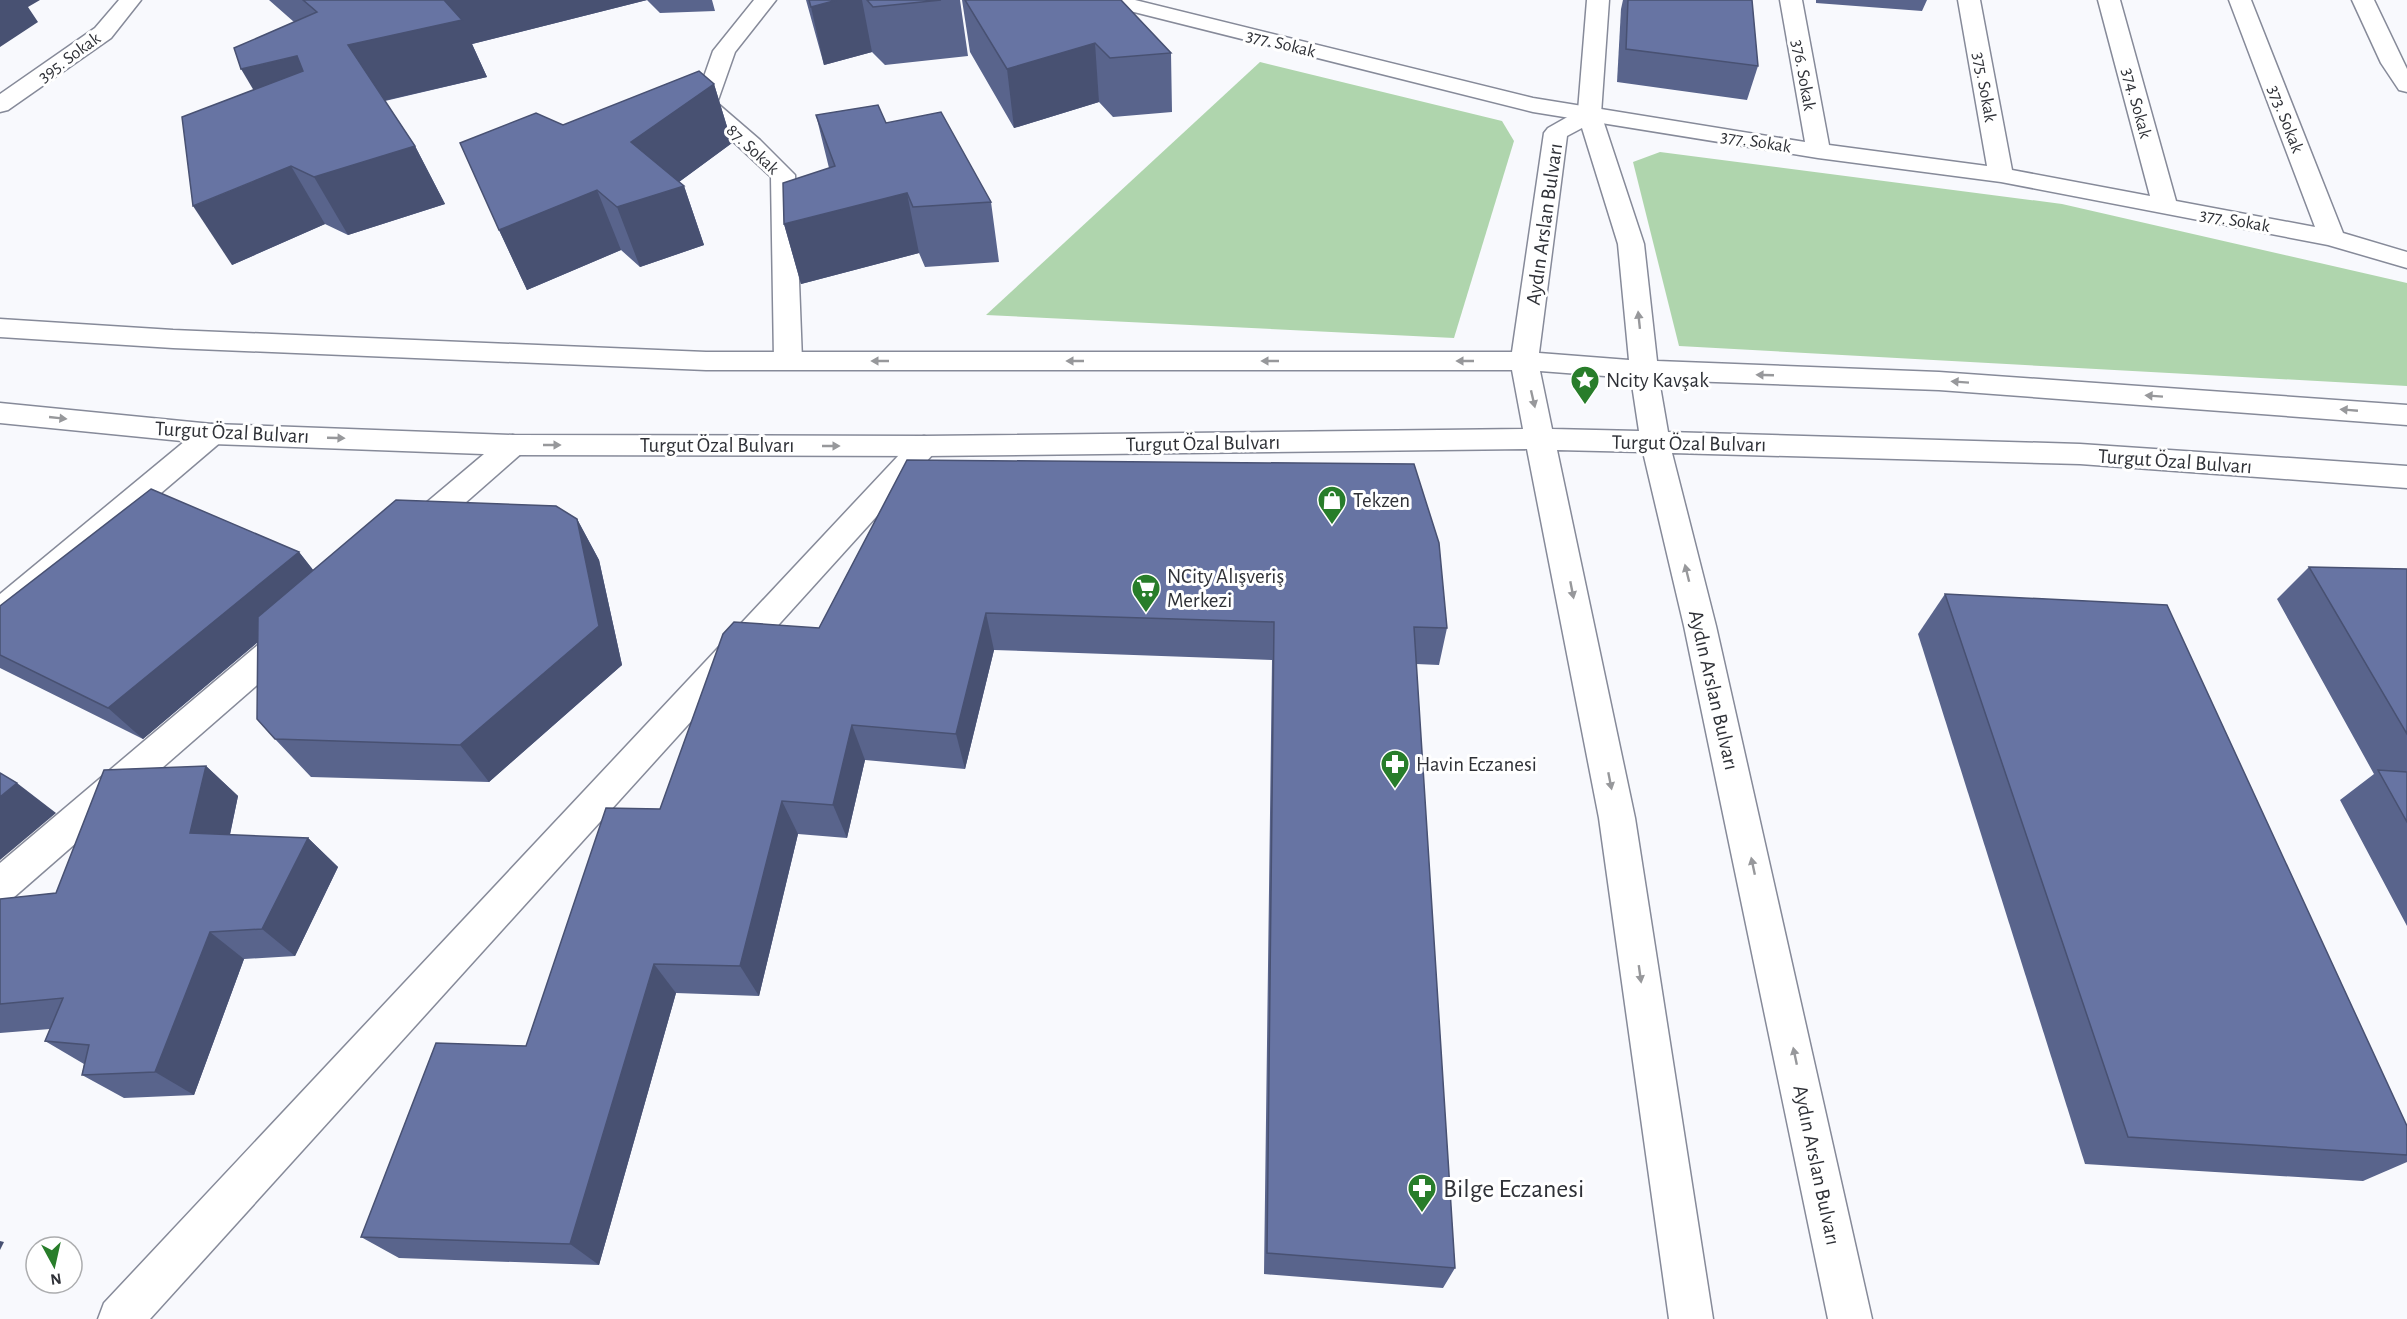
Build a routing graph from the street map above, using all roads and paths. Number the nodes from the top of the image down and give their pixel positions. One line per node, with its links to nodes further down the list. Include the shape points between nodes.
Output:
1 (130, 0): 11 (street, 395. Sokak, via 103,33)
2 (765, 0): 19 (street, 87. Sokak, via 724,51 705,105 783,175)
3 (1109, 0): 12 (street, 377. Sokak, via 1533,105)
4 (1598, 0): 12 (street)
5 (1791, 0): 13 (street, 376. Sokak)
6 (1969, 0): 14 (street, 375. Sokak)
7 (2109, 0): 15 (street, 374. Sokak)
8 (2240, 0): 16 (street, 373. Sokak)
9 (2363, 0): 10 (street, via 2392,63)
10 (2407, 85)
11 (0, 105)
12 (1589, 114): 13 (street, 377. Sokak); 20 (street, Aydın Arslan Bulvarı, via 1556,133); 21 (street, Aydın Arslan Bulvarı, one-way to 12, via 1631,244)
13 (1818, 151): 14 (street, 377. Sokak)
14 (2001, 175): 15 (street, 377. Sokak)
15 (2165, 206): 16 (street, 377. Sokak)
16 (2332, 238): 17 (street, 377. Sokak)
17 (2407, 260)
18 (0, 328): 19 (street, via 208,340)
19 (788, 360): 20 (street, one-way to 19)
20 (1524, 361): 21 (street); 25 (street, Aydın Arslan Bulvarı, one-way to 25)
21 (1644, 370): 23 (street, one-way to 21, via 1939,381); 26 (street, Aydın Arslan Bulvarı)
22 (0, 413): 24 (street, Turgut Özal Bulvarı, one-way to 24)
23 (2407, 415)
24 (212, 434): 27 (street, Turgut Özal Bulvarı, one-way to 27); 31 (street)
25 (1542, 439): 26 (street, Turgut Özal Bulvarı); 28 (street, Turgut Özal Bulvarı); 35 (street, Aydın Arslan Bulvarı, one-way to 35, via 1617,818)
26 (1655, 443): 29 (street, Turgut Özal Bulvarı, via 2080,454); 36 (street, Aydın Arslan Bulvarı, one-way to 26, via 1700,626)
27 (513, 445): 28 (street, Turgut Özal Bulvarı, one-way to 28); 30 (street)
28 (924, 447): 34 (street)
29 (2407, 477)
30 (387, 553)
31 (0, 612)
32 (315, 615): 33 (street)
33 (0, 886)
34 (120, 1319)
35 (1690, 1319)
36 (1850, 1319)

